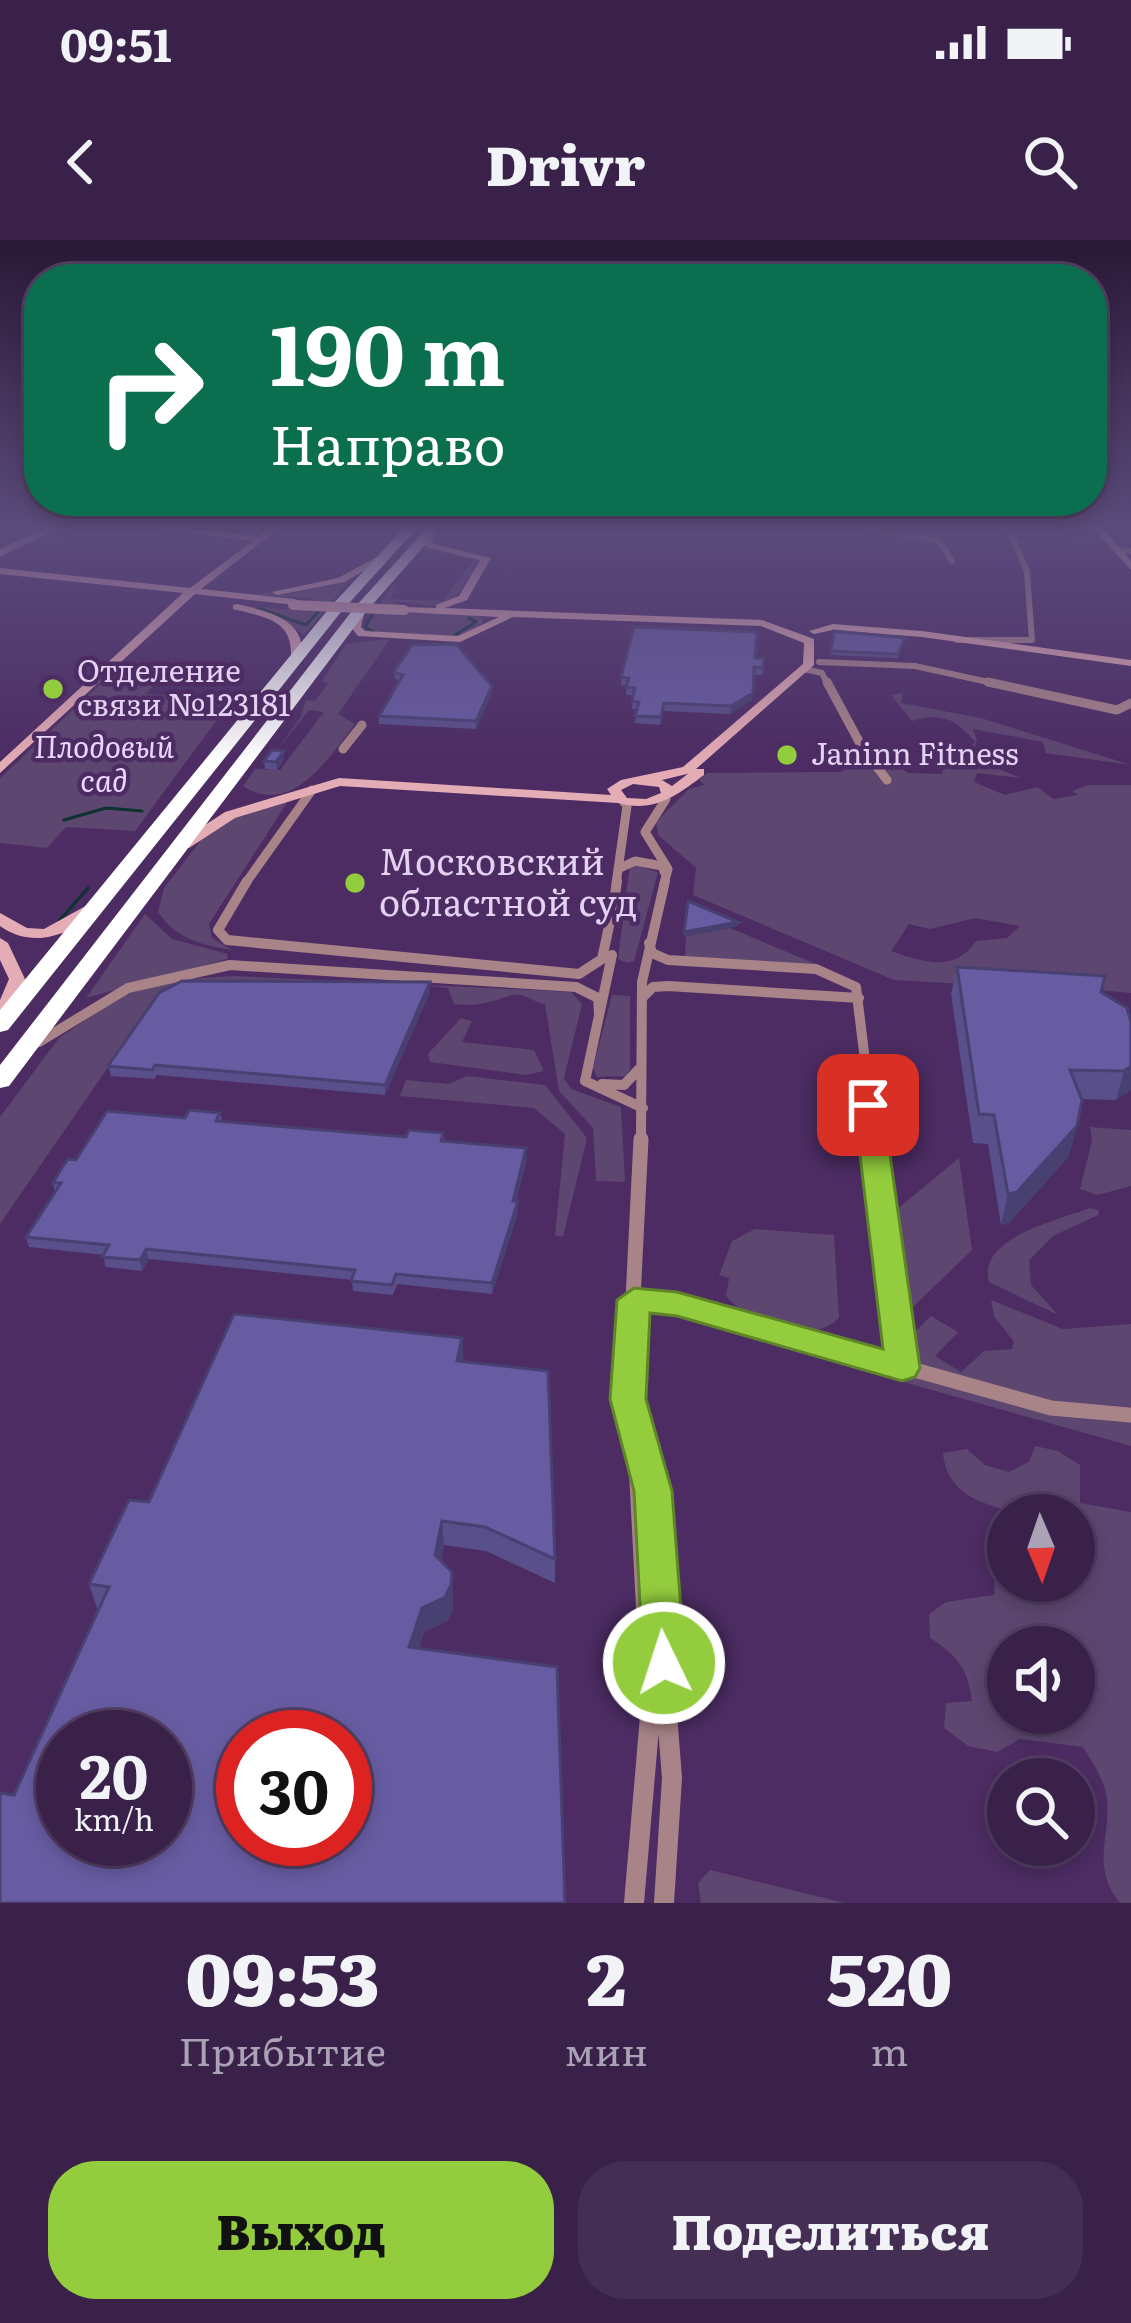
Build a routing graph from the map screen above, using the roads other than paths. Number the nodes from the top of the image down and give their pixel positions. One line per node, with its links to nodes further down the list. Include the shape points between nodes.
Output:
1 (179, 607): 27 (street)
2 (235, 607): 21 (street, via 286,623 298,637)
3 (340, 607): 21 (highway)
4 (364, 607): 10 (highway)
5 (374, 607): 9 (street, bridge)
6 (435, 607): 9 (street)
7 (464, 607): 11 (street)
8 (1030, 607): 19 (street, via 1032,640)
9 (405, 608): 11 (street); 12 (street)
10 (361, 610): 18 (street, via 358,631); 20 (highway)
11 (484, 610): 15 (street)
12 (466, 613): 13 (street); 14 (street)
13 (520, 615): 14 (street); 15 (street)
14 (488, 625): 18 (street, via 460,639)
15 (795, 626): 16 (street); 17 (street); 23 (street, via 811,644)
16 (880, 630): 17 (street); 19 (street)
17 (813, 631): 23 (street)
18 (387, 637): 20 (street, via 349,640)
19 (957, 640): 22 (street)
20 (328, 653): 33 (highway)
21 (292, 663): 36 (highway)
22 (1131, 663)
23 (813, 667): 24 (street, via 883,662 1117,710); 28 (street); 29 (street, via 687,770); 31 (street)
24 (1131, 703)
25 (362, 725): 26 (street)
26 (343, 749)
27 (0, 769)
28 (886, 779)
29 (643, 780): 31 (street, via 664,785); 32 (street, via 616,786)
30 (323, 785): 32 (street); 33 (street, via 220,819); 41 (street, via 300,801 218,924 235,943)
31 (667, 797): 32 (street); 35 (street, via 645,832 665,859)
32 (621, 800): 34 (street, via 627,806)
33 (168, 862): 50 (highway)
34 (616, 874): 35 (street, via 646,861 662,866); 37 (street)
35 (666, 877): 39 (street)
36 (104, 897): 38 (street, via 47,934 21,934); 47 (highway)
37 (612, 912): 42 (street, via 604,961 588,973); 46 (street)
38 (0, 918)
39 (649, 942): 44 (street, via 668,960 816,969 856,987); 45 (street)
40 (0, 943): 47 (street, via 17,979)
41 (309, 951): 42 (street); 43 (street, via 319,961)
42 (342, 954): 43 (street, via 334,964)
43 (305, 968): 46 (street, via 576,987 598,998); 50 (street, via 220,966 136,984 69,1018)
44 (859, 998): 45 (street, via 668,986 648,989); 53 (street)
45 (642, 1000): 48 (street)
46 (599, 1014): 49 (street)
47 (0, 1022)
48 (642, 1065): 49 (street, via 632,1082 616,1086 598,1083); 51 (street)
49 (585, 1067): 51 (street, via 589,1087)
50 (3, 1077)
51 (643, 1108): 52 (street)
52 (634, 1300): 53 (street, via 677,1304); 55 (street, via 628,1399)
53 (902, 1368): 54 (street, via 1051,1408)
54 (1131, 1415)
55 (637, 1435): 56 (street, via 651,1705); 57 (street, via 653,1491 671,1778)
56 (634, 1903)
57 (664, 1903)

